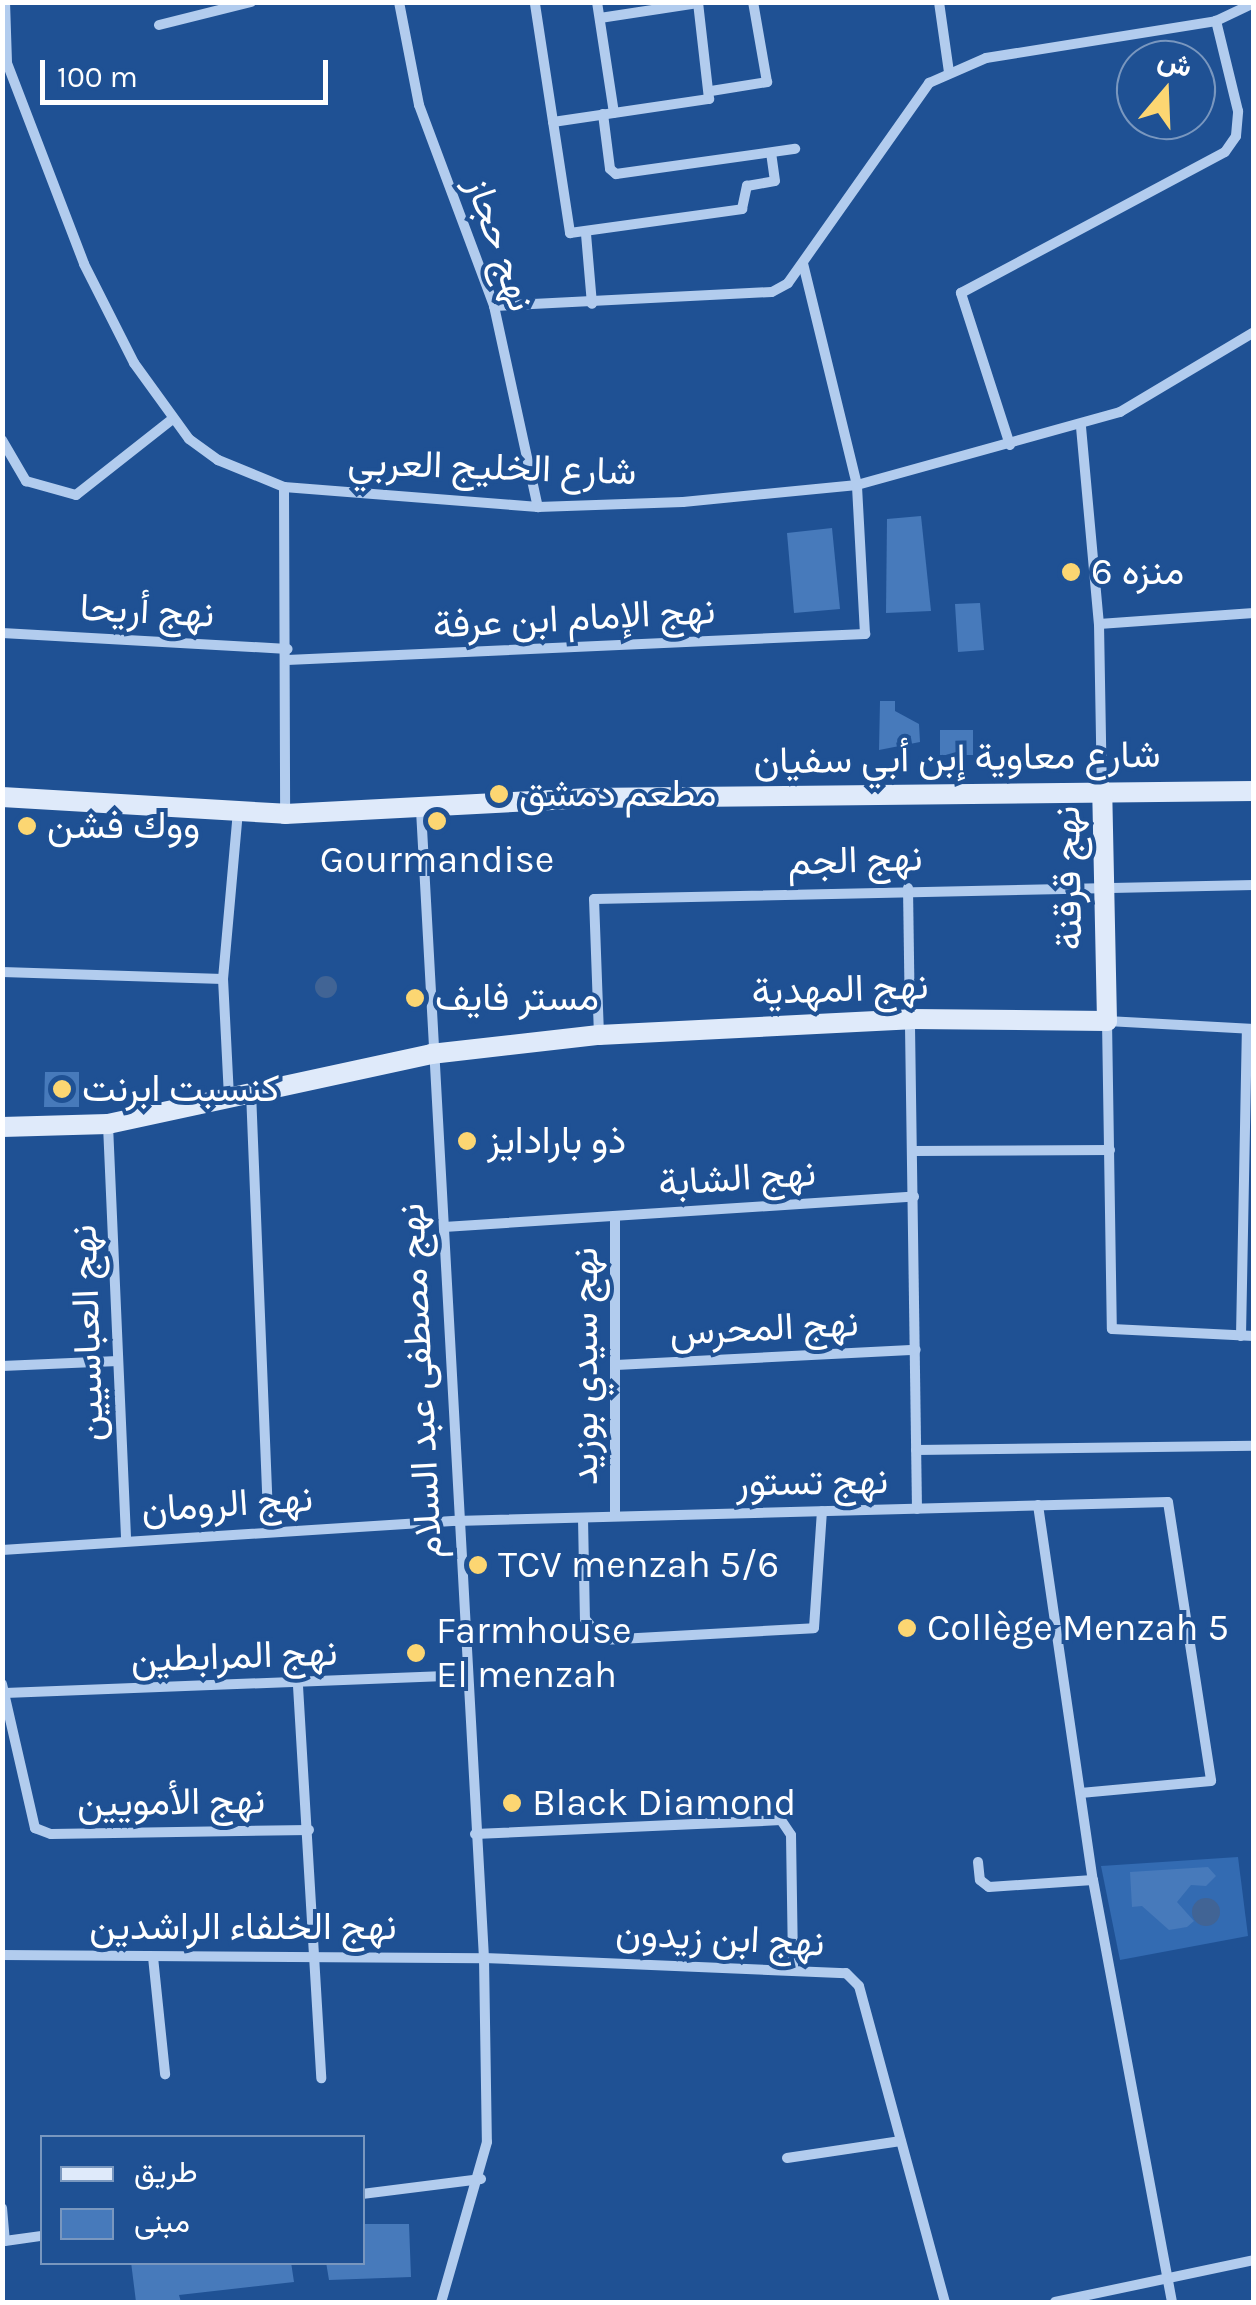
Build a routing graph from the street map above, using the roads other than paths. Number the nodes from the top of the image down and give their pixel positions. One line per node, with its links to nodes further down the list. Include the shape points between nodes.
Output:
1 (5, 2): 14 (street, شارع الخليج العربي)
2 (251, 2): 13 (street)
3 (398, 2): 24 (street, نهج حجاز, via 419,105)
4 (597, 2): 11 (street)
5 (754, 2): 16 (street, via 767,82)
6 (939, 2): 15 (street)
7 (698, 3): 10 (street); 16 (street)
8 (535, 4): 18 (street)
9 (1254, 4): 12 (street)
10 (636, 8): 11 (street)
11 (600, 18): 17 (street)
12 (1216, 21): 15 (street, via 986,58); 29 (street, via 1238,111 1232,144 1212,161 961,293)
13 (159, 25)
14 (5, 64): 26 (street, شارع الخليج العربي, via 84,264)
15 (949, 72): 22 (street, via 929,82 898,119)
16 (711, 91): 17 (street, via 708,100)
17 (608, 114): 18 (street); 20 (street, via 610,169 616,174)
18 (552, 122): 21 (street, via 568,228)
19 (794, 149): 20 (street)
20 (771, 153): 21 (street, via 775,181 748,186 742,209)
21 (586, 234): 23 (street)
22 (803, 263): 23 (street, via 788,283 754,297); 30 (street)
23 (592, 304): 24 (street)
24 (494, 306): 32 (street, نهج حجاز)
25 (1254, 332): 27 (street, شارع الخليج العربي, via 1158,395)
26 (170, 421): 28 (street, via 76,495 26,481); 31 (street, شارع الخليج العربي, via 218,460)
27 (1080, 427): 29 (street, شارع الخليج العربي); 34 (street, نهج قرقنة)
28 (2, 440)
29 (1010, 445): 30 (street, شارع الخليج العربي)
30 (857, 485): 32 (street, شارع الخليج العربي); 36 (street, نهج الإمام ابن عرفة, via 865,634)
31 (284, 487): 32 (street, شارع الخليج العربي); 36 (street)
32 (538, 507)
33 (1254, 612): 34 (street)
34 (1100, 624): 37 (street, نهج قرقنة)
35 (2, 633): 36 (street, نهج أريحا)
36 (287, 655): 42 (street)
37 (1102, 790): 38 (street, شارع معاوية إبن أبي سفيان); 40 (street, شارع معاوية إبن أبي سفيان, via 586,798); 44 (street, نهج قرقنة)
38 (1254, 791)
39 (2, 796): 41 (street, شارع معاوية إبن أبي سفيان)
40 (421, 810): 42 (street, شارع معاوية إبن أبي سفيان); 52 (street, نهج مصطفى عبد السلام)
41 (238, 812): 42 (street, شارع معاوية إبن أبي سفيان); 47 (street)
42 (285, 814)
43 (1254, 885): 44 (street, نهج الجم)
44 (1100, 887): 45 (street, نهج الجم); 49 (street, نهج قرقنة)
45 (908, 888): 48 (street); 51 (street, نهج الجم, via 594,899)
46 (2, 972): 47 (street)
47 (223, 979): 54 (street)
48 (911, 1019): 49 (street, نهج المهدية); 51 (street, نهج المهدية); 58 (street)
49 (1108, 1021): 50 (street, نهج المهدية); 57 (street, نهج قرقنة)
50 (1250, 1029): 62 (street)
51 (598, 1035): 52 (street, نهج المهدية)
52 (430, 1054): 53 (street, نهج المهدية); 61 (street, نهج مصطفى عبد السلام)
53 (251, 1092): 54 (street, نهج المهدية); 75 (street)
54 (229, 1098): 55 (street, نهج المهدية)
55 (108, 1124): 56 (street, نهج المهدية); 64 (street, نهج العباسيين)
56 (2, 1127)
57 (1110, 1150): 58 (street); 62 (street, نهج قرقنة, via 1112,1329)
58 (913, 1151): 59 (street)
59 (914, 1197): 60 (street, نهج الشابة); 63 (street)
60 (615, 1216): 61 (street, نهج الشابة); 65 (street, نهج سيدي بوزيد)
61 (444, 1227): 74 (street, نهج مصطفى عبد السلام)
62 (1247, 1336)
63 (916, 1350): 65 (street, نهج المحرس); 68 (street)
64 (118, 1361): 66 (street); 76 (street, نهج العباسيين)
65 (616, 1365): 72 (street, نهج سيدي بوزيد)
66 (2, 1366)
67 (1254, 1446): 68 (street)
68 (916, 1450): 70 (street)
69 (1038, 1505): 70 (street, نهج تستور); 81 (street); 81 (street, نهج تستور, via 1168,1502 1210,1781)
70 (918, 1510): 71 (street, نهج تستور)
71 (822, 1511): 72 (street, نهج تستور); 73 (street, via 814,1628 602,1640 584,1619)
72 (615, 1516): 73 (street, نهج تستور)
73 (583, 1518): 74 (street, نهج تستور)
74 (456, 1521): 75 (street, نهج الرومان); 78 (street, نهج مصطفى عبد السلام)
75 (269, 1531): 76 (street, نهج الرومان)
76 (126, 1540): 77 (street, نهج الرومان)
77 (2, 1550)
78 (465, 1675): 79 (street, نهج المرابطين); 84 (street, نهج مصطفى عبد السلام)
79 (298, 1686): 80 (street, نهج المرابطين); 83 (street)
80 (4, 1689): 82 (street, نهج المرابطين)
81 (1081, 1793): 86 (street)
82 (36, 1828): 83 (street, نهج الأمويين, via 51,1834)
83 (309, 1830): 88 (street)
84 (476, 1834): 90 (street, نهج مصطفى عبد السلام); 91 (street, via 781,1820 790,1835)
85 (978, 1862): 86 (street, via 980,1880 989,1887)
86 (1093, 1880): 101 (street)
87 (2, 1955): 89 (street, نهج الخلفاء الراشدين)
88 (313, 1956): 89 (street, نهج الخلفاء الراشدين); 90 (street, نهج الخلفاء الراشدين); 93 (street)
89 (152, 1957): 92 (street)
90 (484, 1958): 91 (street, نهج ابن زيدون); 96 (street, نهج مصطفى عبد السلام, via 487,2142)
91 (793, 1969): 94 (street, نهج ابن زيدون, via 846,1973 856,1981)
92 (165, 2074)
93 (321, 2078)
94 (901, 2141): 95 (street); 103 (street, نهج ابن زيدون)
95 (786, 2158)
96 (481, 2179): 97 (street); 102 (street, نهج مصطفى عبد السلام)
97 (365, 2194)
98 (2, 2208): 99 (street, via 5,2241)
99 (40, 2236)
100 (1254, 2260): 101 (street)
101 (1170, 2282): 104 (street); 105 (street)
102 (441, 2302)
103 (946, 2302)
104 (1055, 2302)
105 (1172, 2302)

